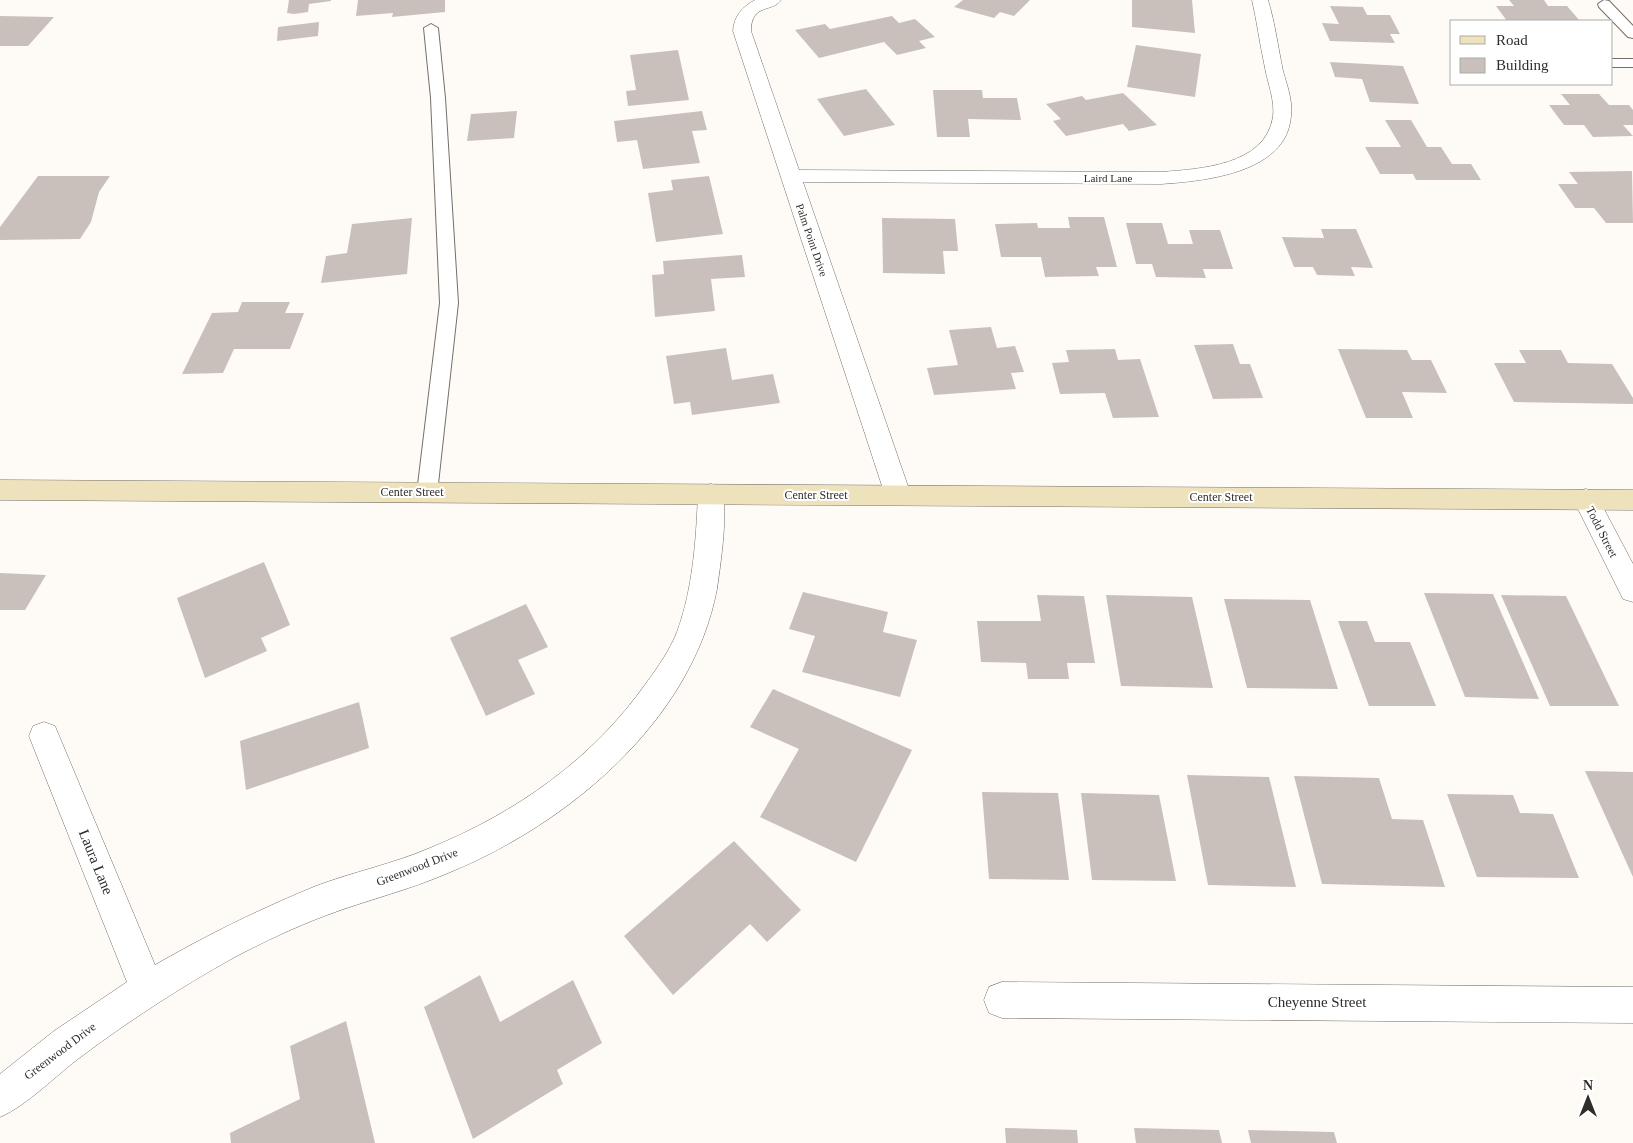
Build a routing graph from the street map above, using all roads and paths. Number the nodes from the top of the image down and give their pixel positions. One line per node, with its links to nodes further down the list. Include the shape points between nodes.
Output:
1 (773, 0): 9 (street, Palm Point Drive, via 755,7 741,23)
2 (1260, 0): 9 (street, Laird Lane, via 1282,118 1268,146 1233,167 1200,175 1161,178)
3 (1604, 4): 5 (lane)
4 (431, 28): 11 (lane, via 449,303)
5 (1633, 34)
6 (1633, 45): 7 (lane, via 1629,54)
7 (1633, 63): 8 (lane)
8 (1613, 64)
9 (790, 176): 13 (street, Palm Point Drive)
10 (0, 490): 11 (street, Center Street)
11 (427, 492): 12 (street, Center Street)
12 (712, 494): 13 (street, Center Street); 18 (street, Greenwood Drive, via 704,586 691,633 650,704 611,750 561,793 504,830 440,861 324,900 236,938)
13 (898, 495): 14 (street, Center Street)
14 (1586, 499): 15 (street, Center Street); 16 (street, Todd Street)
15 (1633, 500)
16 (1633, 591)
17 (44, 736): 18 (street, Laura Lane)
18 (147, 989): 21 (street, Greenwood Drive, via 78,1035)
19 (1002, 1000): 20 (street, Cheyenne Street)
20 (1633, 1005)
21 (0, 1098)

